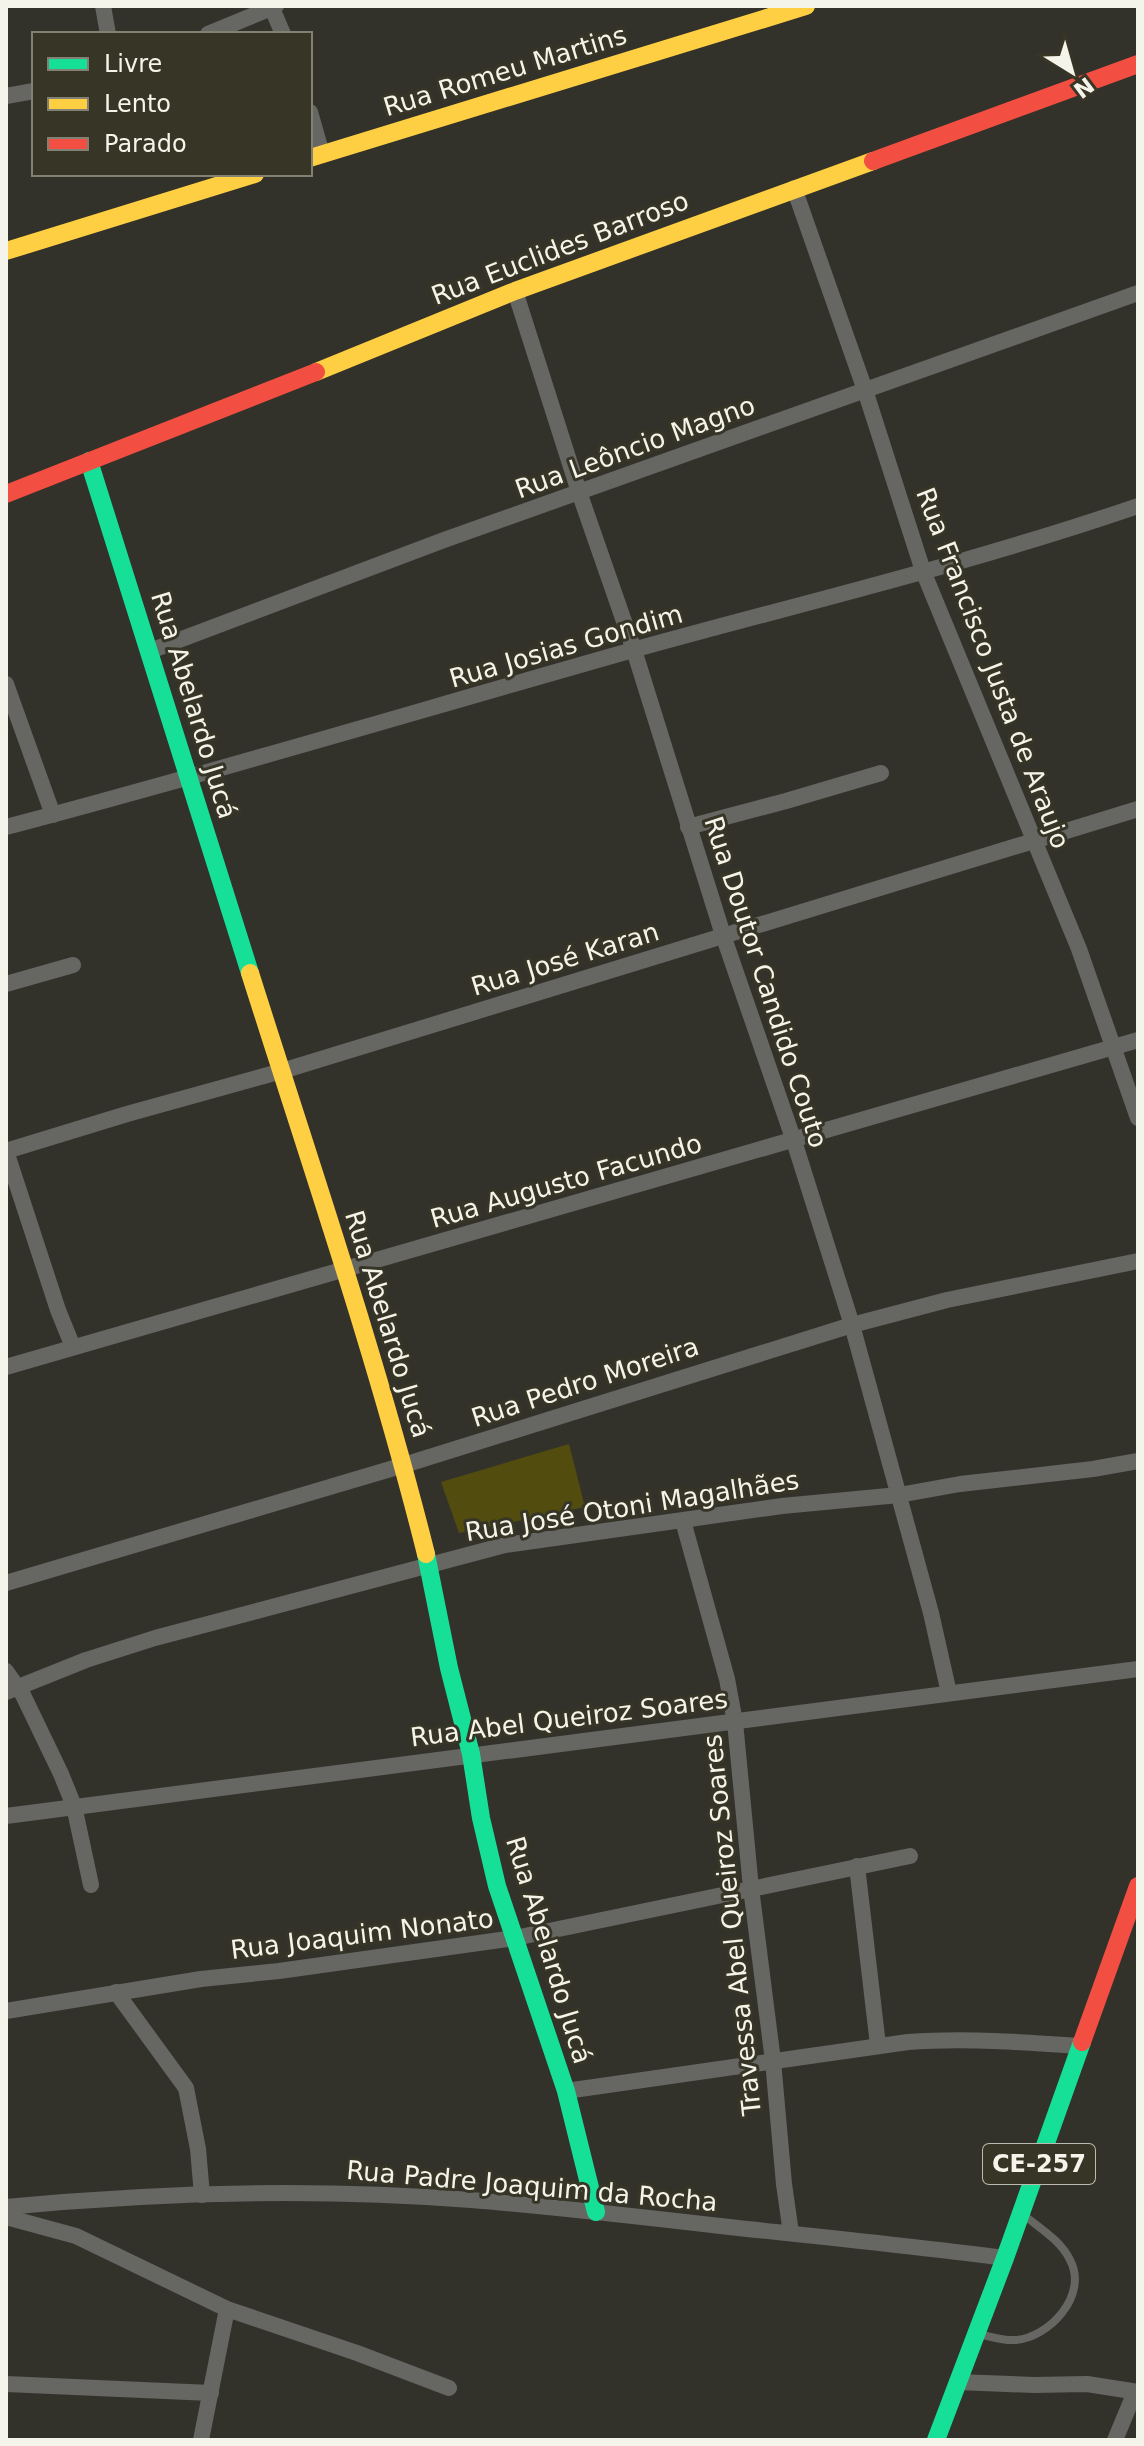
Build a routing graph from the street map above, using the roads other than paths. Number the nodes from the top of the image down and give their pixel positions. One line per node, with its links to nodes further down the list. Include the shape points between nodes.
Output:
1 (103, 6): 4 (street)
2 (806, 6): 11 (street, Rua Romeu Martins)
3 (273, 7): 5 (street); 6 (street)
4 (108, 32)
5 (213, 32)
6 (282, 32)
7 (1138, 64): 13 (street, Rua Euclides Barroso)
8 (32, 91): 9 (street)
9 (6, 96)
10 (312, 127): 11 (street)
11 (316, 156)
12 (249, 176): 14 (street)
13 (794, 188): 15 (street, Rua Euclides Barroso); 17 (street, Rua Francisco Justa de Araujo)
14 (6, 251)
15 (515, 291): 18 (street, Rua Euclides Barroso); 19 (street, Rua Doutor Candido Couto)
16 (1138, 293): 17 (street, Rua Leôncio Magno)
17 (865, 390): 19 (street, Rua Leôncio Magno); 22 (street, Rua Francisco Justa de Araujo)
18 (89, 461): 20 (street, Rua Euclides Barroso); 24 (street, Rua Abelardo Jucá)
19 (579, 492): 23 (street, Rua Doutor Candido Couto); 24 (street, Rua Leôncio Magno)
20 (6, 494)
21 (1138, 506): 22 (street, Rua Josias Gondim)
22 (923, 571): 23 (street, Rua Josias Gondim); 32 (street, Rua Francisco Justa de Araujo)
23 (634, 650): 27 (street, Rua Josias Gondim); 31 (street, Rua Doutor Candido Couto)
24 (150, 651): 27 (street, Rua Abelardo Jucá)
25 (6, 684): 29 (street)
26 (881, 773): 31 (street)
27 (190, 778): 29 (street, Rua Josias Gondim); 38 (street, Rua Abelardo Jucá)
28 (1138, 809): 32 (street, Rua José Karan)
29 (53, 815): 30 (street, Rua Josias Gondim)
30 (6, 827)
31 (688, 827): 33 (street, Rua Doutor Candido Couto)
32 (1035, 840): 33 (street, Rua José Karan); 37 (street, Rua Francisco Justa de Araujo)
33 (723, 935): 38 (street, Rua José Karan); 40 (street, Rua Doutor Candido Couto)
34 (73, 965): 35 (street)
35 (6, 984)
36 (1138, 1040): 37 (street, Rua Augusto Facundo)
37 (1114, 1047): 39 (street, Rua Francisco Justa de Araujo); 40 (street, Rua Augusto Facundo)
38 (282, 1071): 41 (street, Rua José Karan); 43 (street, Rua Abelardo Jucá)
39 (1138, 1118)
40 (794, 1141): 43 (street, Rua Augusto Facundo); 44 (street, Rua Doutor Candido Couto)
41 (6, 1151): 45 (street)
42 (1138, 1261): 44 (street, Rua Pedro Moreira)
43 (345, 1268): 45 (street, Rua Augusto Facundo); 48 (street, Rua Abelardo Jucá)
44 (852, 1325): 48 (street, Rua Pedro Moreira); 49 (street, Rua Doutor Candido Couto)
45 (73, 1347): 46 (street, Rua Augusto Facundo)
46 (6, 1367)
47 (1138, 1461): 49 (street, Rua José Otoni Magalhães)
48 (404, 1465): 51 (street, Rua Abelardo Jucá); 52 (street, Rua Pedro Moreira)
49 (899, 1495): 50 (street, Rua José Otoni Magalhães); 56 (street, Rua Doutor Candido Couto)
50 (683, 1521): 51 (street, Rua José Otoni Magalhães, via 505,1545); 57 (street, Travessa Abel Queiroz Soares)
51 (429, 1564): 55 (street, Rua José Otoni Magalhães, via 155,1638); 58 (street, Rua Abelardo Jucá)
52 (6, 1583)
53 (1138, 1669): 56 (street, Rua Abel Queiroz Soares)
54 (6, 1671): 55 (street)
55 (12, 1690): 59 (street, via 56,1762)
56 (949, 1693): 57 (street, Rua Abel Queiroz Soares)
57 (735, 1722): 58 (street, Rua Abel Queiroz Soares); 65 (street, Travessa Abel Queiroz Soares)
58 (471, 1754): 59 (street, Rua Abel Queiroz Soares); 66 (street, Rua Abelardo Jucá, via 497,1886)
59 (74, 1806): 60 (street, Rua Abel Queiroz Soares); 63 (street)
60 (6, 1816)
61 (910, 1856): 62 (street, Rua Joaquim Nonato)
62 (857, 1866): 65 (street, Rua Joaquim Nonato); 69 (street)
63 (91, 1885)
64 (1138, 1886): 70 (street, CE-257)
65 (751, 1888): 66 (street, Rua Joaquim Nonato); 71 (street, Travessa Abel Queiroz Soares)
66 (515, 1938): 67 (street, Rua Joaquim Nonato); 72 (street, Rua Abelardo Jucá)
67 (116, 1992): 68 (street, Rua Joaquim Nonato); 73 (street, via 186,2088)
68 (6, 2011)
69 (878, 2045): 70 (street, via 943,2040); 71 (street)
70 (1079, 2046): 76 (street, CE-257)
71 (773, 2061): 72 (street); 78 (street, Travessa Abel Queiroz Soares)
72 (566, 2091): 75 (street, Rua Abelardo Jucá)
73 (202, 2195): 74 (street, Rua Padre Joaquim da Rocha); 75 (street, Rua Padre Joaquim da Rocha, via 354,2195)
74 (6, 2207)
75 (596, 2212): 78 (street, Rua Padre Joaquim da Rocha)
76 (1021, 2213): 79 (street, CE-257); 81 (lane, via 1055,2241 1071,2261 1076,2281 1055,2322 1038,2335 1013,2341)
77 (6, 2217): 80 (street, via 76,2236)
78 (791, 2233): 79 (street, Rua Padre Joaquim da Rocha)
79 (1005, 2258): 81 (street, CE-257)
80 (227, 2309): 84 (street); 86 (street)
81 (976, 2334): 82 (street, CE-257)
82 (957, 2382): 85 (street, via 1087,2384); 88 (street, CE-257)
83 (6, 2384): 86 (street)
84 (449, 2388)
85 (1136, 2392): 89 (street)
86 (211, 2393): 87 (street)
87 (201, 2440)
88 (936, 2440)
89 (1115, 2440)

